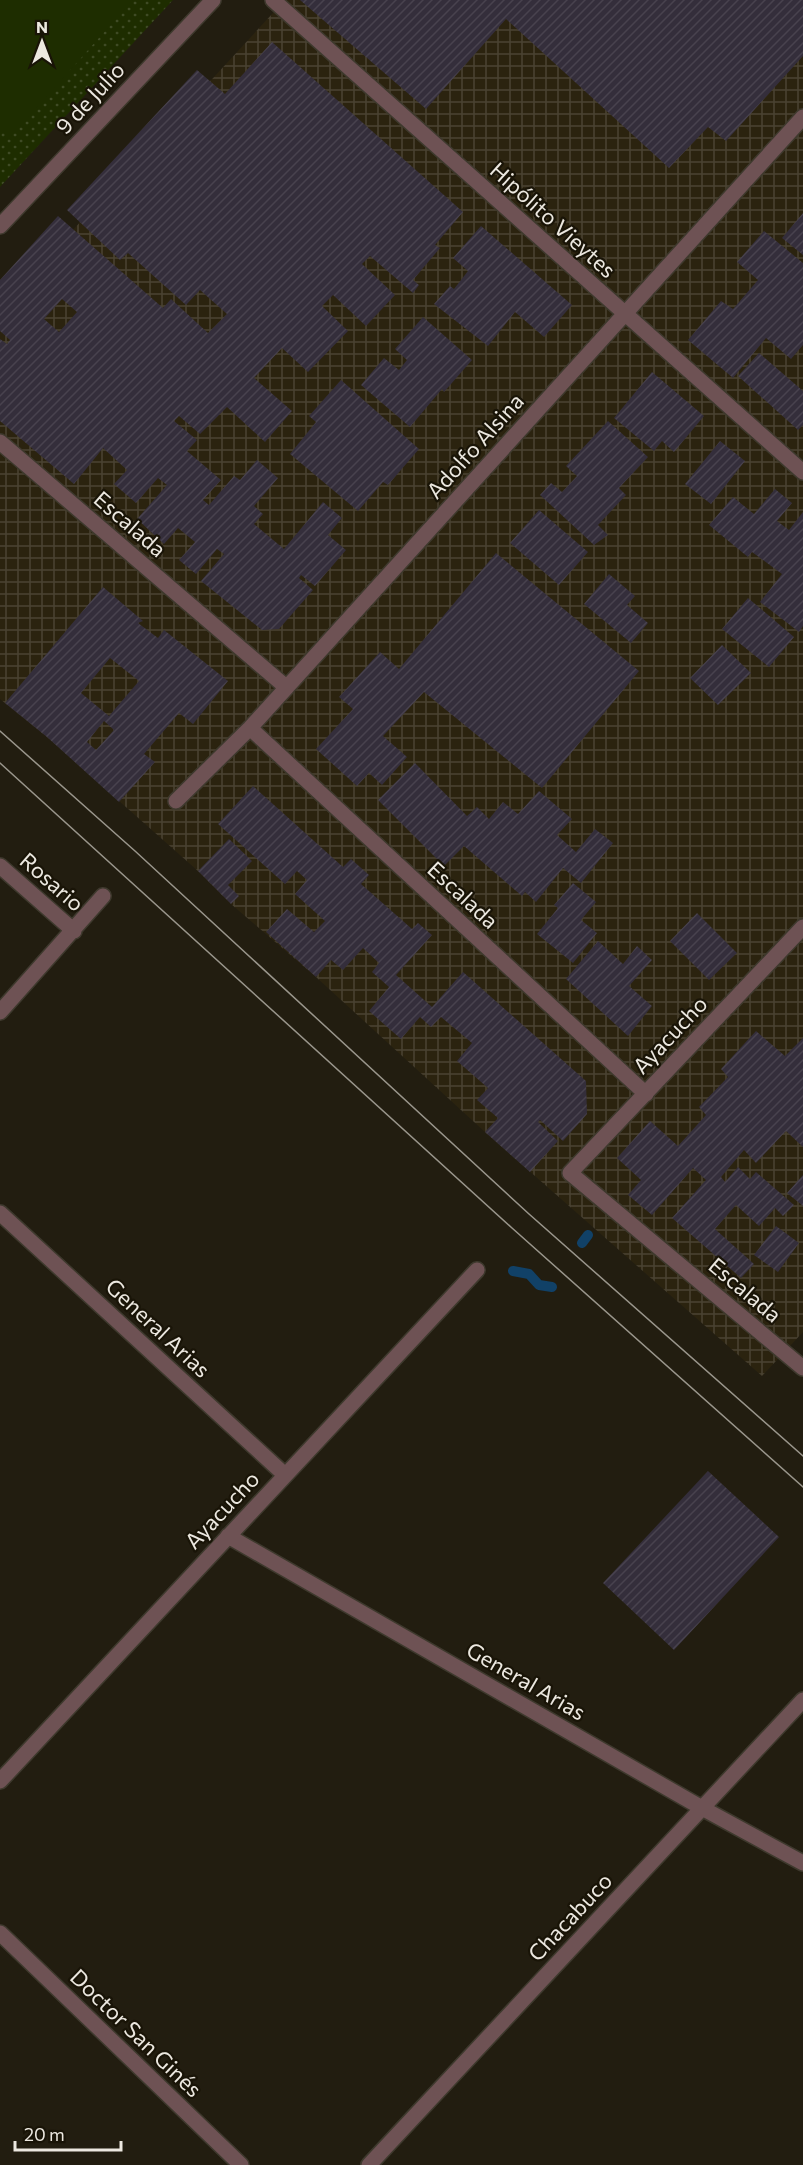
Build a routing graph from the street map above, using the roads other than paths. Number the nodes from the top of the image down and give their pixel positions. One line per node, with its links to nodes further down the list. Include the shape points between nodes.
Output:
1 (213, 0): 4 (street, 9 de Julio)
2 (273, 0): 5 (street, Hipólito Vieytes)
3 (803, 117): 5 (street, Adolfo Alsina)
4 (0, 226)
5 (625, 315): 7 (street, Hipólito Vieytes); 8 (street, Adolfo Alsina)
6 (0, 442): 8 (street, Escalada)
7 (803, 472)
8 (286, 687): 9 (street, Adolfo Alsina)
9 (250, 728): 10 (street, Adolfo Alsina); 16 (street, Escalada)
10 (176, 801)
11 (0, 866): 14 (street, Rosario)
12 (103, 896): 14 (street)
13 (803, 927): 16 (street, Ayacucho)
14 (74, 931): 15 (street)
15 (0, 1012)
16 (646, 1094): 17 (street, Ayacucho)
17 (570, 1173): 20 (street, Escalada)
18 (0, 1213): 21 (street, General Arias)
19 (477, 1270): 21 (street, Ayacucho)
20 (803, 1368)
21 (285, 1475): 22 (street, Ayacucho)
22 (228, 1536): 24 (street, Ayacucho); 25 (street, General Arias)
23 (803, 1700): 25 (street, Chacabuco)
24 (0, 1781)
25 (702, 1808): 26 (street, General Arias); 29 (street, Chacabuco)
26 (803, 1863)
27 (0, 1933): 28 (street, Doctor San Ginés)
28 (242, 2165)
29 (369, 2165)

